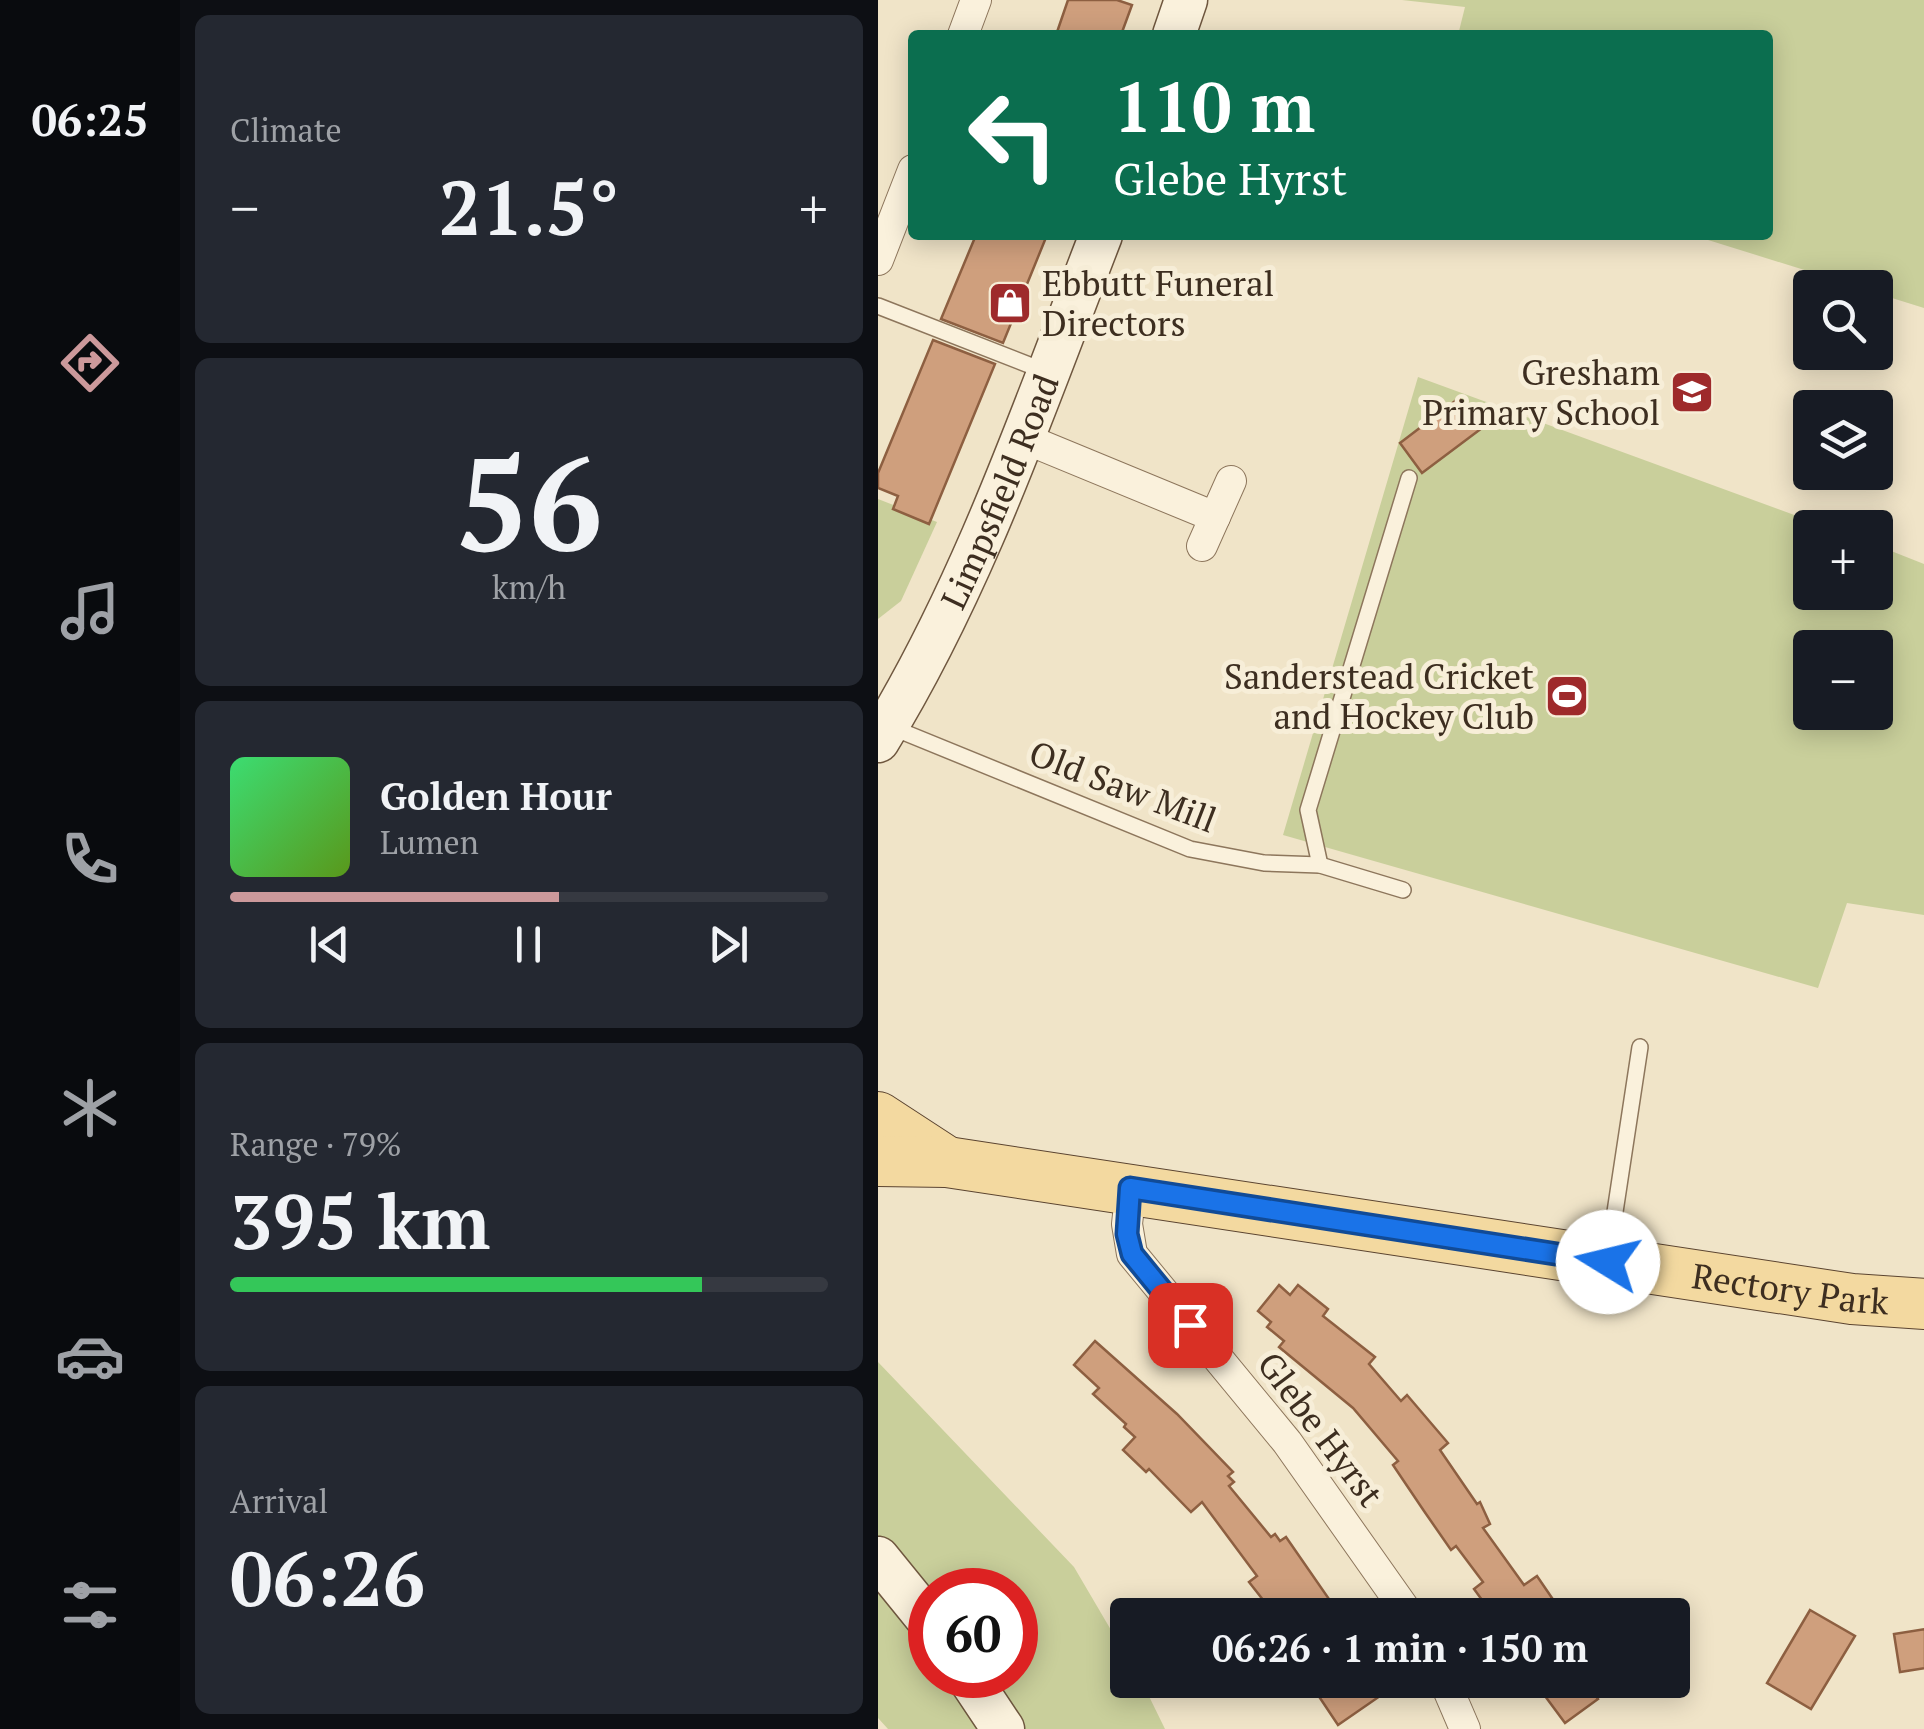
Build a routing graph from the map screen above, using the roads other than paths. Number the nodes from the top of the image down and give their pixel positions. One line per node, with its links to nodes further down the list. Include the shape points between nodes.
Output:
1 (976, 0): 3 (street)
2 (1186, 0): 4 (main road)
3 (965, 30)
4 (1176, 30)
5 (908, 183): 7 (street)
6 (1100, 240): 9 (main road, Limpsfield Road)
7 (878, 260)
8 (878, 306): 9 (lane)
9 (1047, 372): 10 (main road, Limpsfield Road)
10 (1022, 437): 13 (street); 15 (main road, Limpsfield Road, via 965,574)
11 (1409, 478): 16 (lane, via 1308,810)
12 (1230, 481): 13 (street)
13 (1215, 517): 14 (street)
14 (1202, 546)
15 (883, 733): 16 (lane, Old Saw Mill, via 1190,849)
16 (1320, 865): 17 (lane, Old Saw Mill)
17 (1402, 890)
18 (1640, 1047): 23 (lane)
19 (878, 1117): 21 (main road, Rectory Park)
20 (878, 1160): 21 (main road, Rectory Park)
21 (946, 1162): 22 (main road, Rectory Park)
22 (1130, 1188): 23 (main road, Rectory Park); 27 (street, Glebe Hyrst, via 1132,1254 1287,1442)
23 (1608, 1262): 24 (main road, Rectory Park)
24 (1924, 1304)
25 (878, 1558): 26 (main road)
26 (908, 1595)
27 (1397, 1598)
28 (982, 1698): 30 (main road)
29 (1452, 1698): 31 (street)
30 (1003, 1729)
31 (1465, 1729)

